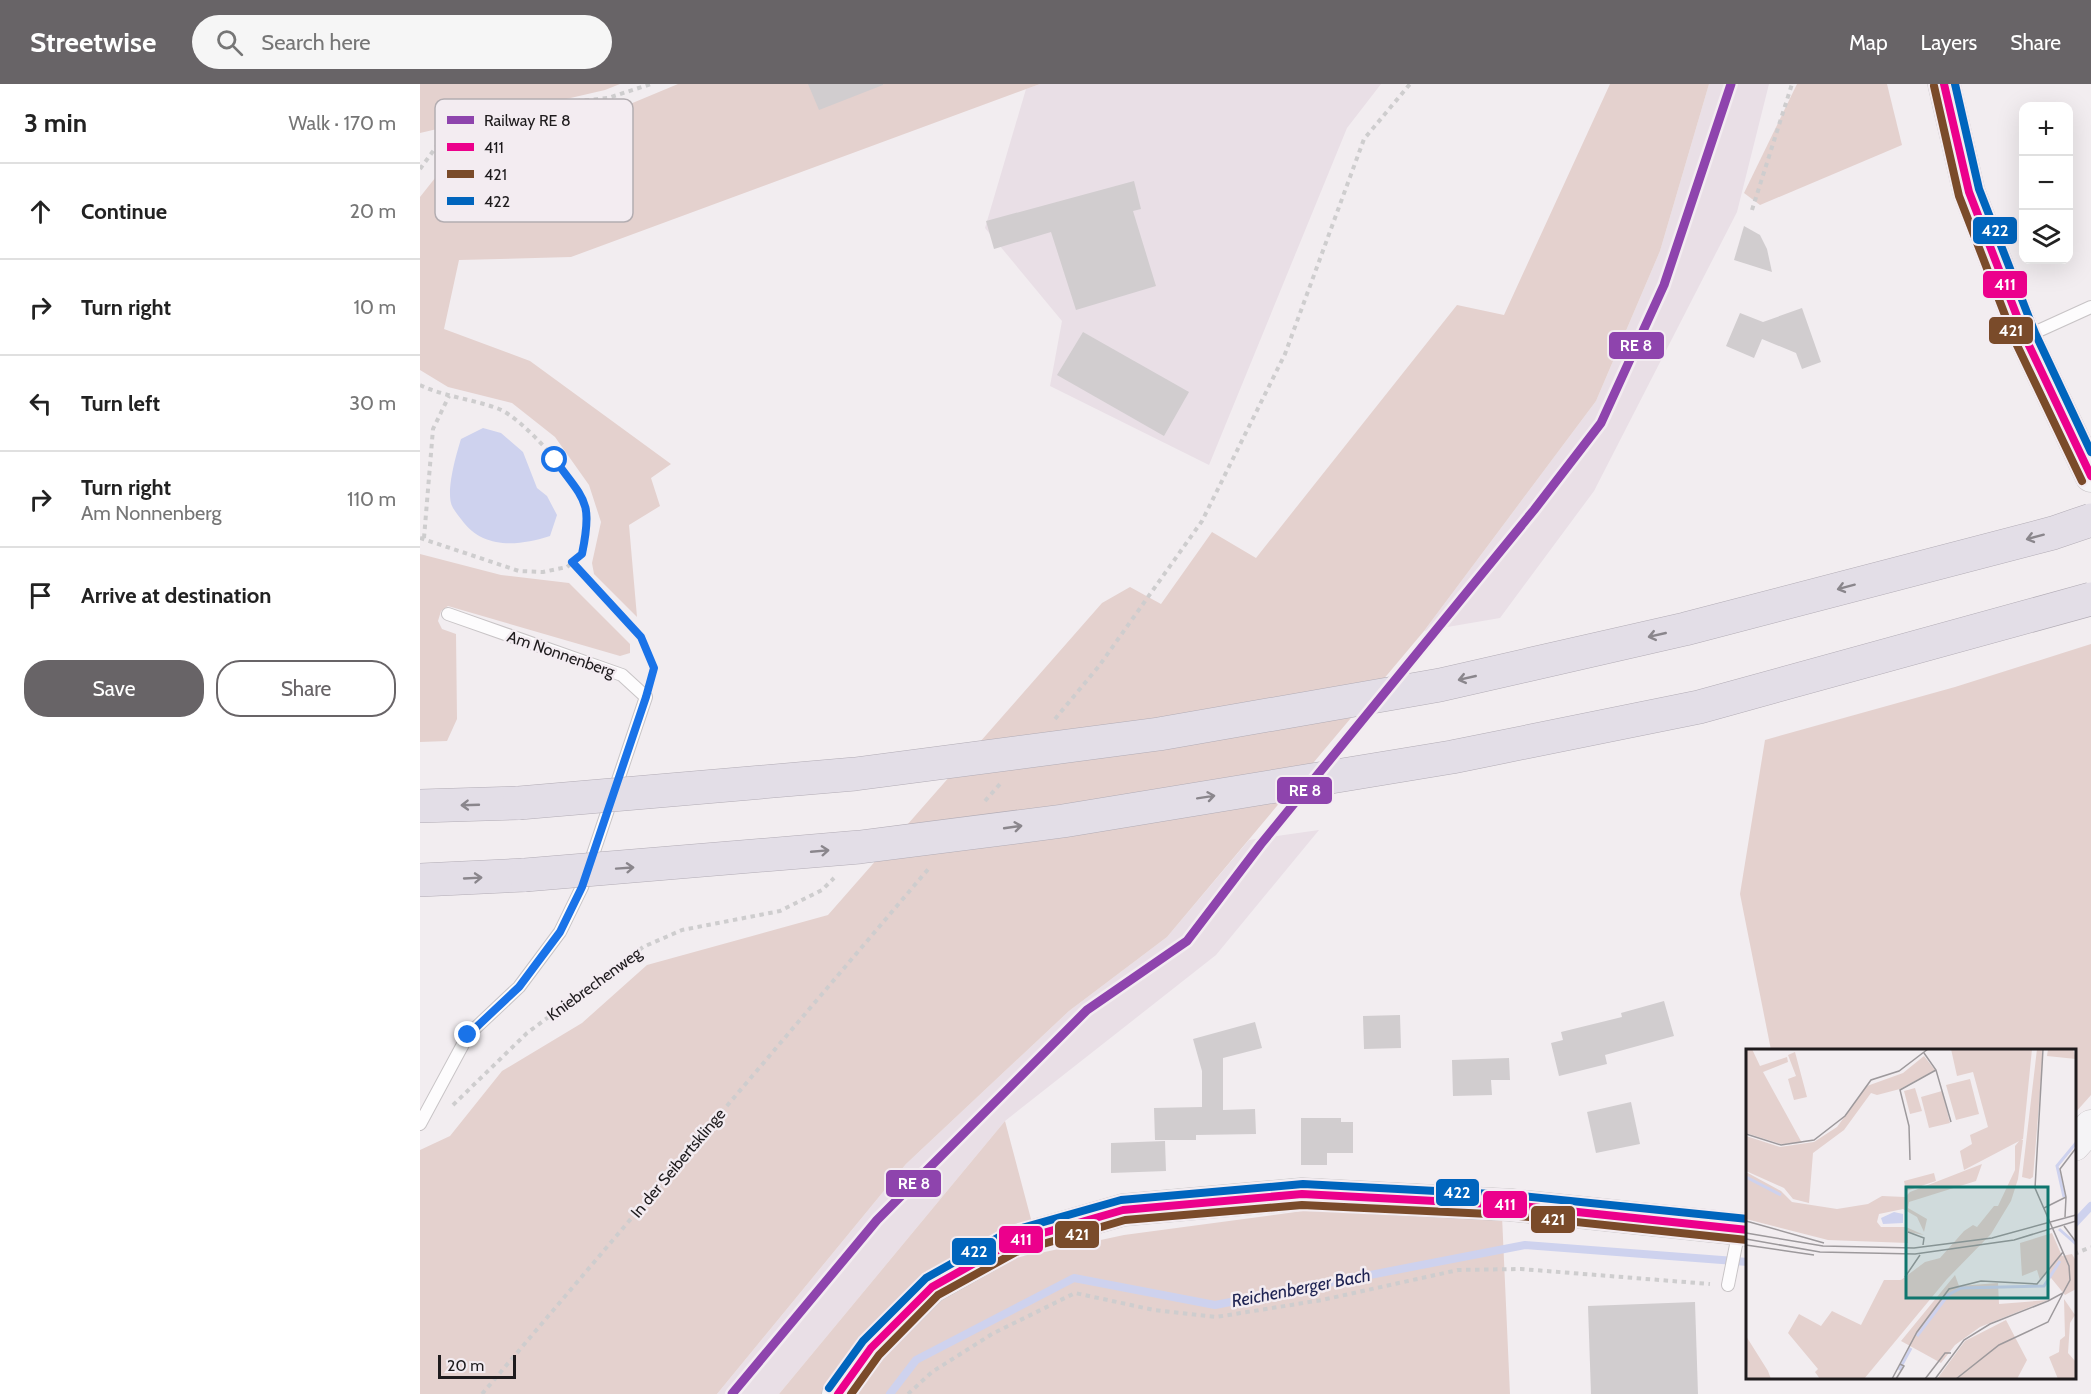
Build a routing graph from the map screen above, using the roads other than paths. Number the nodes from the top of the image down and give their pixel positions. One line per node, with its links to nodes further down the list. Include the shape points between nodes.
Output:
1 (1944, 84): 3 (main road, via 1962,195)
2 (2091, 306): 3 (lane)
3 (2025, 337): 4 (main road)
4 (2091, 476)
5 (2091, 520): 8 (highway, one-way to 8, bridge, via 1685,629 1440,685 1159,734 866,772 519,803)
6 (2091, 599): 9 (highway, one-way to 6, bridge, via 860,848 1063,821 1452,757 1699,707)
7 (448, 614): 10 (lane, Am Nonnenberg, via 622,675 646,697 582,887 560,932 519,987 468,1035)
8 (420, 806)
9 (420, 880)
10 (420, 1124)
11 (2091, 1126): 12 (main road)
12 (2076, 1144)
13 (1741, 1234): 14 (lane); 15 (main road, via 1511,1205 1302,1194 1124,1210 1012,1242 932,1287 871,1348)
14 (1729, 1282)
15 (838, 1394)

